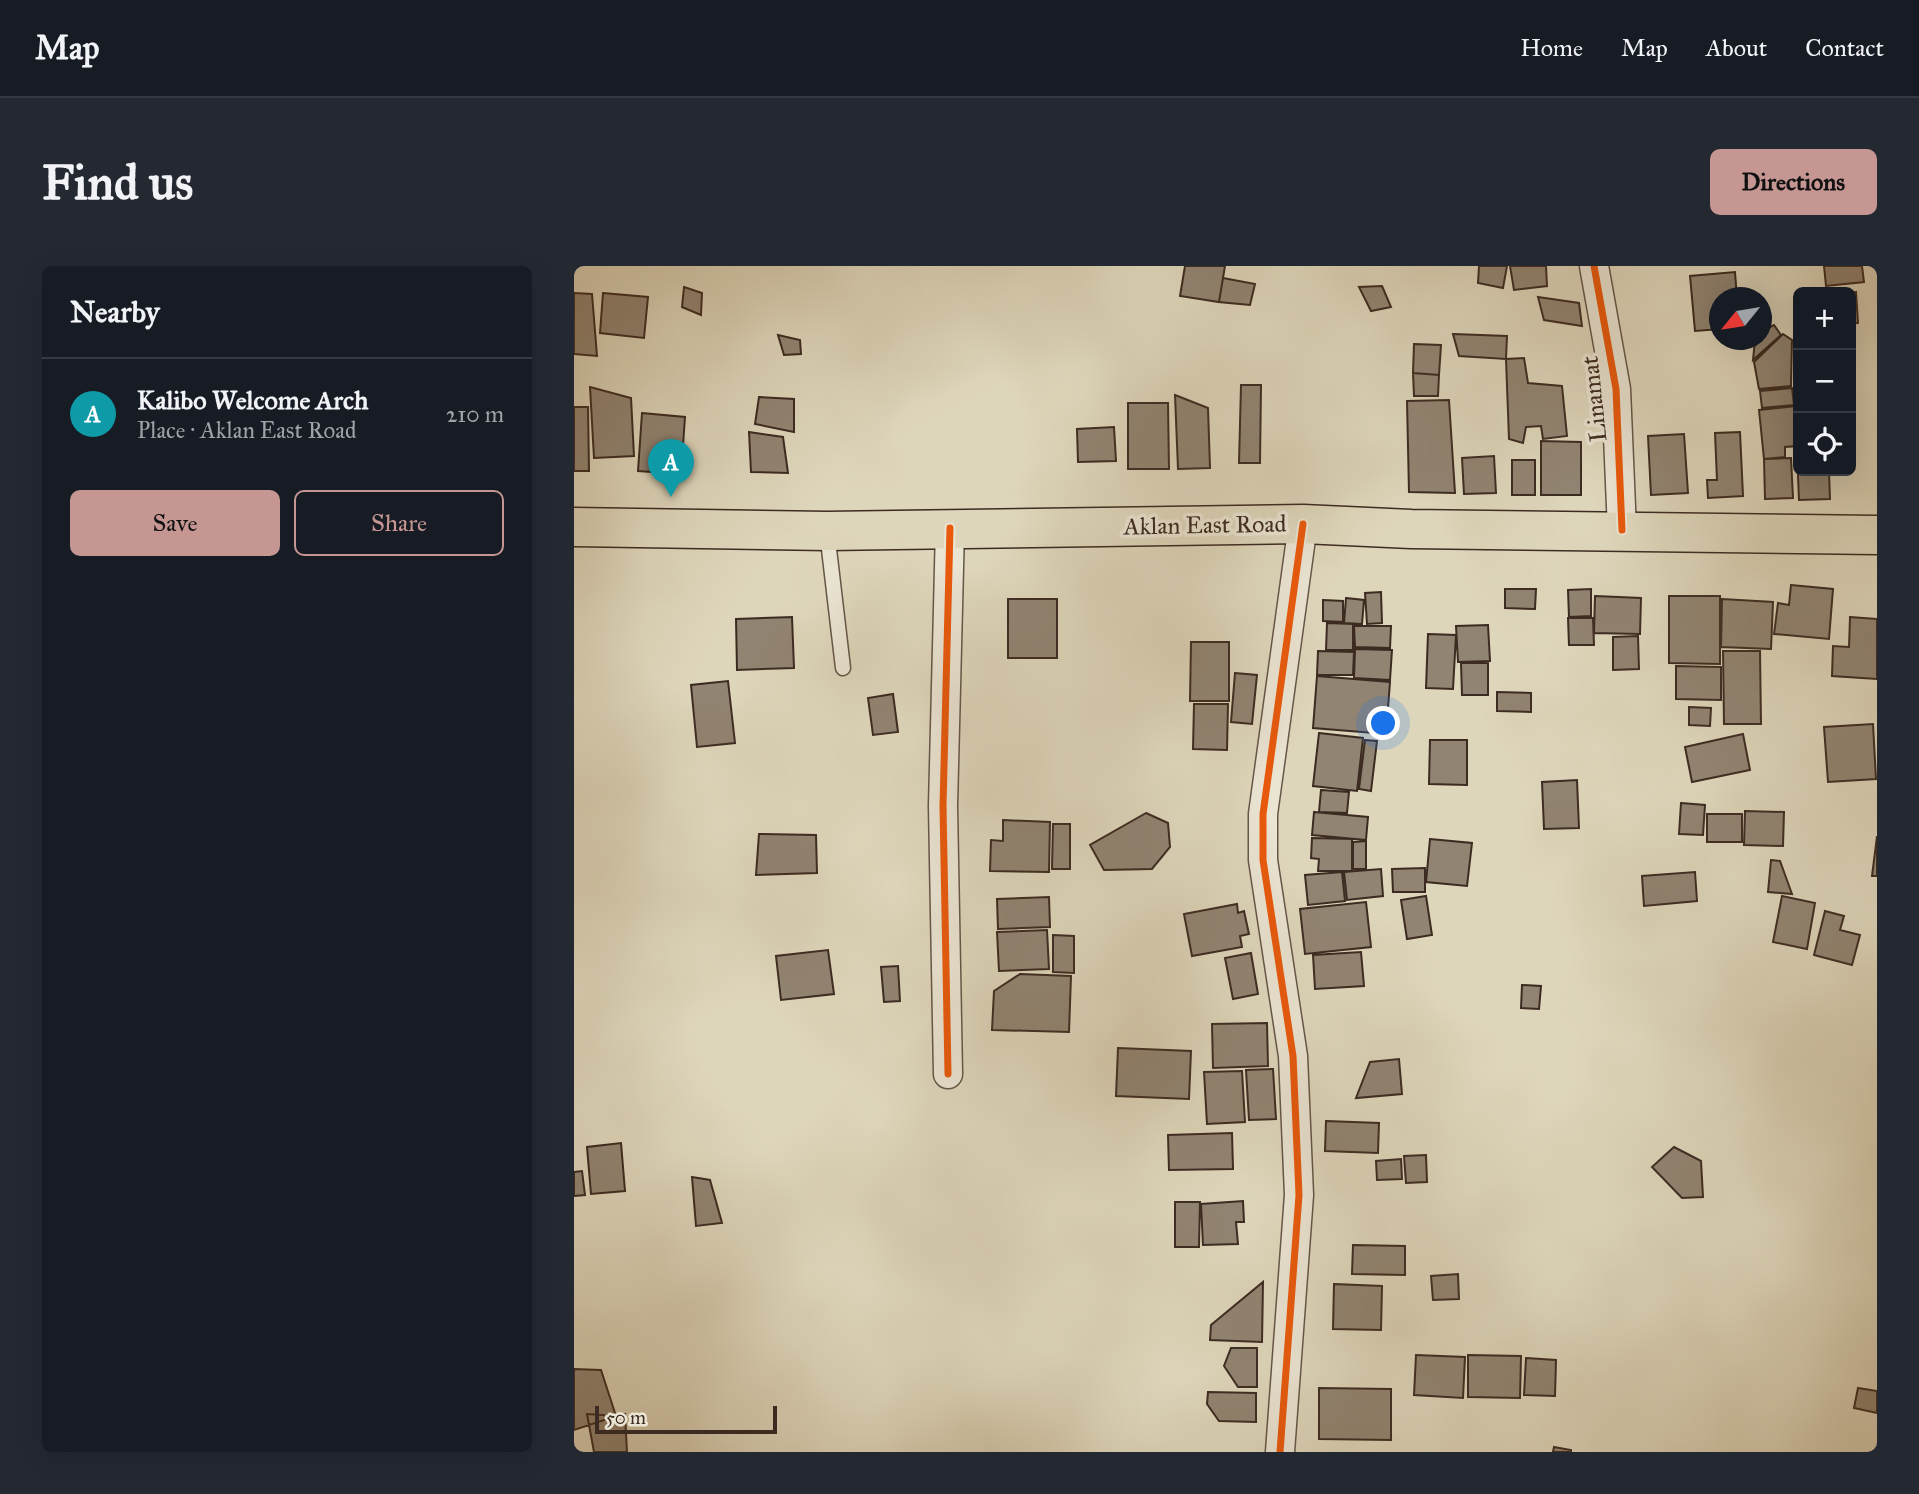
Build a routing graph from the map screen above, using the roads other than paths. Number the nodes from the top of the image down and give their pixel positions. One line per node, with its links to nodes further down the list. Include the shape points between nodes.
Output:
1 (1594, 266): 6 (street, Linamat, via 1616,389)
2 (1303, 524): 4 (main road, Aklan East Road); 6 (main road, Aklan East Road); 10 (street, via 1263,814 1263,860 1293,1056 1299,1195)
3 (574, 527): 5 (main road, Aklan East Road)
4 (950, 528): 5 (main road, Aklan East Road); 9 (street, via 943,806)
5 (827, 530): 8 (lane)
6 (1622, 530): 7 (main road, Aklan East Road)
7 (1877, 535)
8 (843, 668)
9 (948, 1074)
10 (1280, 1452)

